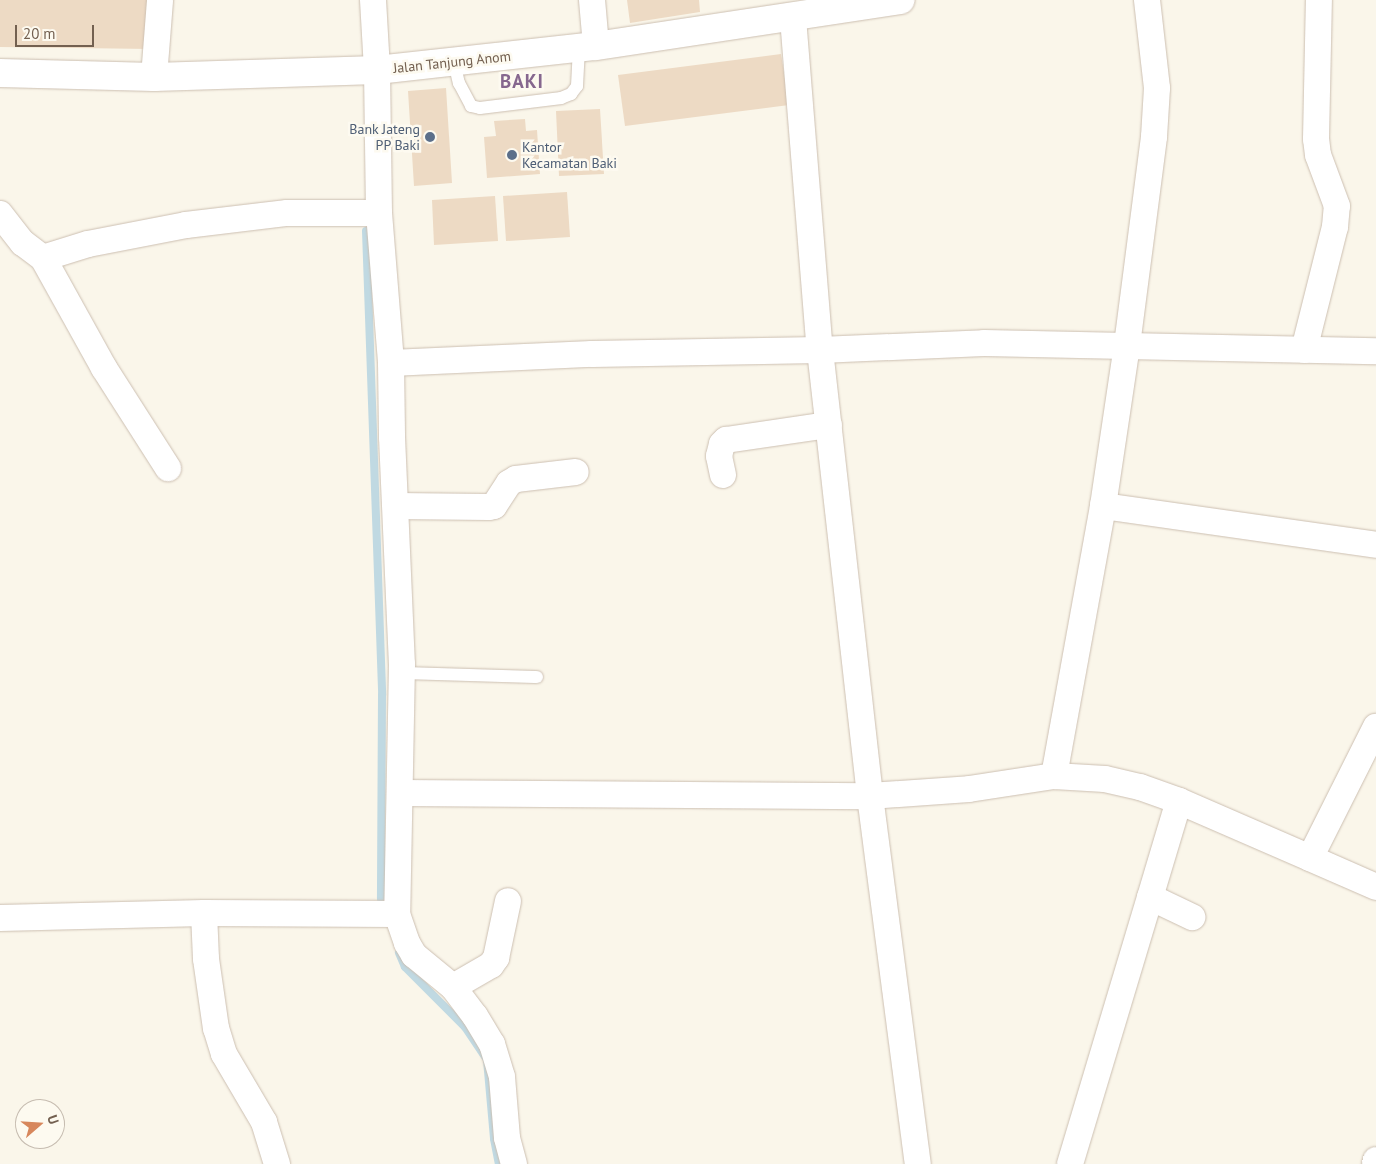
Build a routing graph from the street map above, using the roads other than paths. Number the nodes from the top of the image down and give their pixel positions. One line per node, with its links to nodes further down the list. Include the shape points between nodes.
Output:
1 (160, 0): 12 (street)
2 (373, 0): 10 (street)
3 (592, 0): 8 (street)
4 (901, 0): 7 (main road, Jalan Tanjung Anom)
5 (1147, 0): 16 (street, via 1157,88 1154,137)
6 (1319, 0): 18 (street, via 1316,139 1318,155 1337,206 1335,227)
7 (793, 18): 8 (main road, Jalan Tanjung Anom); 17 (street)
8 (587, 47): 9 (main road, Jalan Tanjung Anom); 9 (lane, via 577,86 571,94 480,108 471,106 459,83)
9 (454, 62): 10 (main road, Jalan Tanjung Anom)
10 (377, 70): 12 (main road, Jalan Tanjung Anom); 13 (street)
11 (0, 72): 12 (main road, Jalan Tanjung Anom)
12 (154, 77)
13 (379, 213): 15 (street, via 287,213 186,225 88,244); 20 (street)
14 (0, 214): 15 (street, via 23,243)
15 (43, 258): 22 (street, via 104,368)
16 (1127, 346): 17 (street, via 984,343); 18 (street); 26 (street)
17 (820, 350): 20 (street, via 592,354); 21 (street)
18 (1304, 350): 19 (street)
19 (1376, 351)
20 (391, 363): 25 (street)
21 (829, 425): 24 (street, via 726,440 719,456); 33 (street)
22 (168, 468)
23 (576, 472): 25 (street, via 516,480 509,483 494,506 489,507)
24 (723, 475)
25 (396, 506): 28 (street)
26 (1103, 506): 27 (street); 31 (street)
27 (1376, 545)
28 (402, 673): 29 (lane); 32 (street)
29 (537, 677)
30 (1376, 727): 35 (street)
31 (1054, 776): 33 (street, via 969,789); 34 (street, via 1105,779)
32 (400, 793): 33 (street); 40 (street)
33 (870, 796): 47 (street)
34 (1179, 801): 35 (street); 37 (street)
35 (1310, 858): 36 (street)
36 (1376, 887)
37 (1150, 897): 41 (street); 48 (street)
38 (508, 901): 43 (street, via 496,958 491,965)
39 (204, 913): 40 (street); 42 (street); 45 (street, via 206,959 216,1028 224,1054 264,1122)
40 (389, 914): 43 (street, via 414,954)
41 (1192, 917)
42 (0, 918)
43 (453, 987): 46 (street, via 492,1044 502,1077 507,1138)
44 (1376, 1160): 49 (street)
45 (277, 1164)
46 (514, 1164)
47 (918, 1164)
48 (1070, 1164)
49 (1375, 1164)

